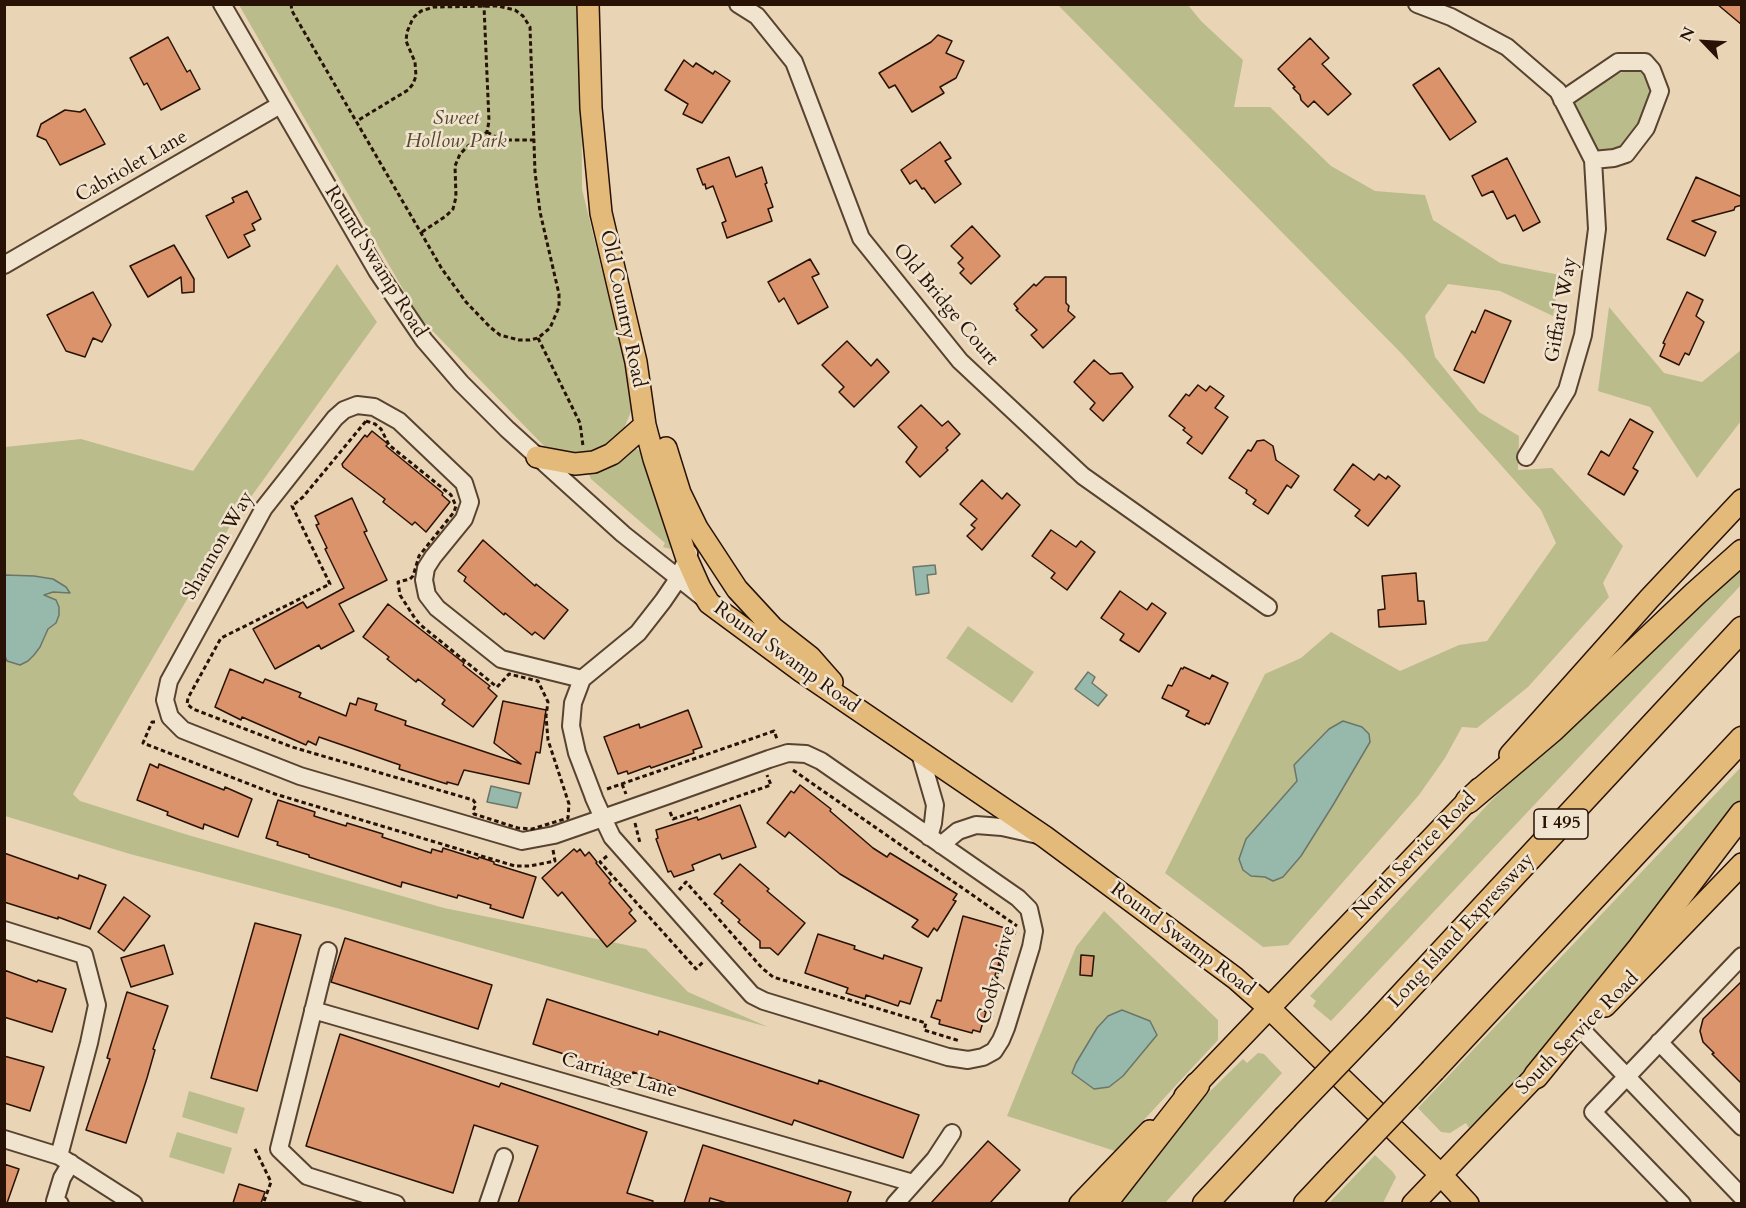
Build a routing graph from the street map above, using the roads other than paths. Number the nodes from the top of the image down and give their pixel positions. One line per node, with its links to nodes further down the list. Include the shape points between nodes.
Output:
1 (222, 4): 6 (street, Round Swamp Road)
2 (588, 4): 9 (main road, Old Country Road, via 596,178)
3 (738, 4): 19 (street, Old Bridge Court, via 757,16 794,62 861,238 960,361 1083,476)
4 (1417, 4): 5 (street, Giffard Way, via 1508,47 1558,91)
5 (1562, 100): 7 (street, Giffard Way); 7 (street, via 1618,62 1645,62 1652,70 1660,91 1646,128 1626,154)
6 (280, 105): 8 (street, Cabriolet Lane); 11 (street, Round Swamp Road, via 408,318 461,383)
7 (1593, 160): 12 (street, Giffard Way, via 1597,229 1583,334 1567,390)
8 (4, 265)
9 (636, 362): 10 (main road, Old Country Road); 14 (main road, via 680,493)
10 (645, 424): 11 (main road, via 612,454 594,462 576,464); 16 (main road, Old Country Road)
11 (537, 457): 17 (street, Round Swamp Road)
12 (1526, 457)
13 (1742, 500): 25 (main road, North Service Road)
14 (697, 528): 16 (street); 22 (main road, via 748,602 810,657)
15 (1742, 552): 25 (highway, via 1552,730)
16 (687, 559): 17 (street); 18 (main road, Old Country Road)
17 (678, 579): 18 (street, Round Swamp Road); 21 (street, via 638,633)
18 (709, 603): 22 (main road, Round Swamp Road)
19 (1268, 607)
20 (1742, 629): 56 (highway, Long Island Expressway / I 495, bridge)
21 (582, 679): 27 (street, Cody Drive, via 573,703 571,726 577,753); 27 (street, Shannon Way, via 501,658 437,608 427,595 426,568 464,519 470,502 464,483 399,421 374,407 357,405 335,418 255,522 169,681 165,700 170,717 183,730 300,776 511,839 534,840)
22 (854, 708): 24 (main road, Round Swamp Road)
23 (1742, 739): 57 (highway, bridge)
24 (920, 750): 28 (main road, Round Swamp Road); 29 (street, via 935,805)
25 (1468, 801): 34 (main road, North Service Road)
26 (1742, 814): 38 (highway)
27 (603, 818): 29 (street, Cody Drive, via 788,753 806,754); 29 (street, Cody Drive, via 612,837 752,995 764,1002 968,1060 994,1051 1001,1040 1031,947 1033,920 1018,898)
28 (1045, 837): 29 (street, via 976,825); 34 (main road, Round Swamp Road, via 1221,967)
29 (935, 841)
30 (1742, 864): 36 (main road, South Service Road)
31 (4, 930): 45 (street, via 84,955 97,1005)
32 (328, 951): 35 (street)
33 (1742, 956): 37 (street)
34 (1269, 1008): 40 (main road, North Service Road); 46 (main road, Round Swamp Road)
35 (313, 1010): 47 (street, Carriage Lane); 51 (street, via 279,1149 307,1176)
36 (1581, 1029): 38 (main road, South Service Road); 39 (street)
37 (1659, 1042): 39 (street); 41 (street)
38 (1536, 1076): 46 (main road, South Service Road)
39 (1626, 1077): 48 (street); 60 (street, via 1593,1112)
40 (1197, 1085): 54 (main road, North Service Road); 55 (highway)
41 (1742, 1127)
42 (952, 1133): 47 (street)
43 (4, 1139): 45 (street)
44 (504, 1157): 52 (street)
45 (65, 1160): 49 (street, via 55,1201); 50 (street)
46 (1441, 1175): 58 (main road, South Service Road); 59 (main road, Round Swamp Road)
47 (914, 1183): 53 (street)
48 (1742, 1197)
49 (60, 1203)
50 (134, 1203)
51 (396, 1203)
52 (488, 1203)
53 (895, 1203)
54 (1080, 1203)
55 (1104, 1203)
56 (1205, 1203)
57 (1306, 1203)
58 (1413, 1203)
59 (1468, 1203)
60 (1682, 1203)

